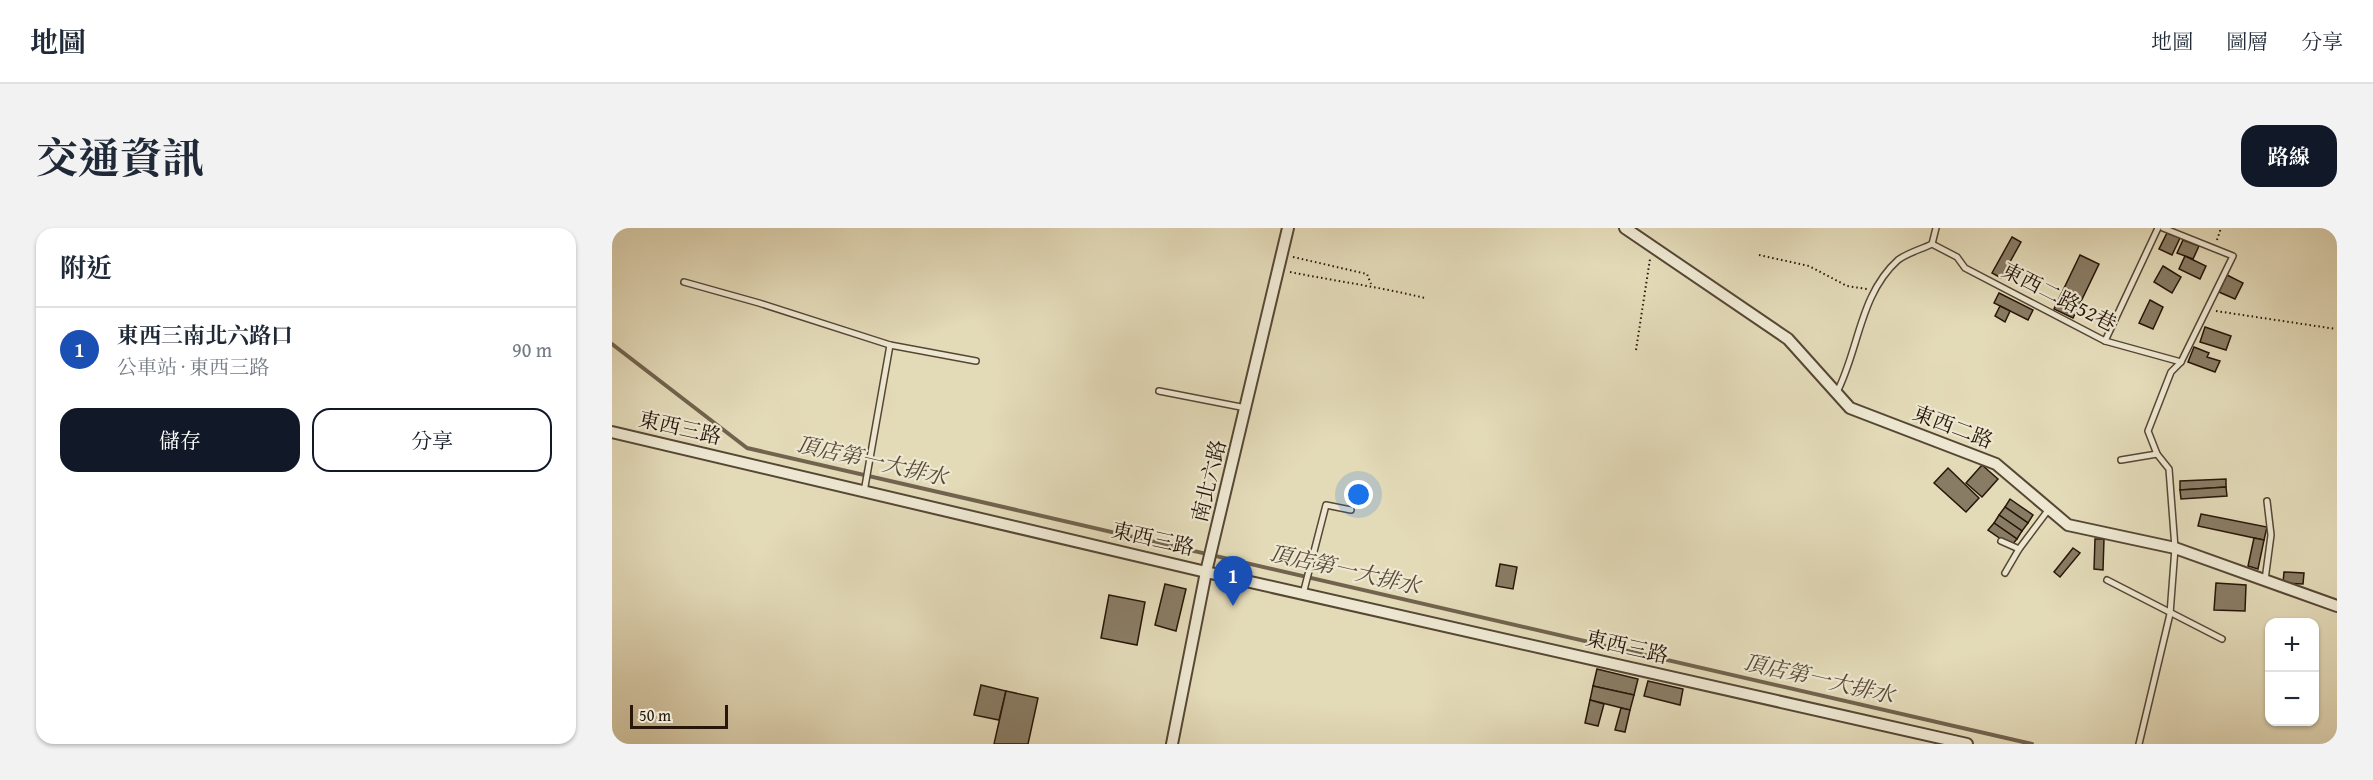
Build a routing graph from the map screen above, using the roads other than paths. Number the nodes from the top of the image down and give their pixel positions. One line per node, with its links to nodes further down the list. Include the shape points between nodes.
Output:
1 (1288, 228): 14 (street, 南北六路)
2 (1624, 228): 13 (street, 東西二路, via 1788,339)
3 (1936, 228): 6 (lane)
4 (2158, 228): 8 (lane)
5 (2163, 228): 11 (lane, via 2233,256)
6 (1932, 244): 8 (lane, 東西二路52巷, via 1957,257 1965,268); 13 (lane, via 1899,260 1876,290)
7 (684, 282): 9 (lane)
8 (2105, 341): 11 (lane, 東西二路52巷)
9 (890, 345): 10 (lane); 18 (lane)
10 (976, 361)
11 (2181, 362): 16 (lane, via 2170,372 2148,431)
12 (1159, 391): 14 (lane)
13 (1836, 395): 20 (street, 東西二路, via 1850,408 1996,464)
14 (1247, 408): 25 (street, 南北六路)
15 (612, 432): 18 (street, 東西三路)
16 (2157, 454): 17 (lane); 23 (lane, via 2169,469)
17 (2121, 460)
18 (864, 492): 25 (street, 東西三路)
19 (2267, 501): 28 (lane, via 2271,535)
20 (2049, 509): 23 (street, 東西二路, via 2068,525); 24 (lane)
21 (1351, 510): 29 (lane, via 1326,505)
22 (2001, 541): 24 (lane)
23 (2175, 548): 28 (street, 東西二路); 31 (lane)
24 (2019, 549): 26 (lane)
25 (1206, 572): 29 (street, 東西三路); 33 (street, 南北六路)
26 (2005, 573)
27 (2107, 580): 31 (lane)
28 (2265, 581): 30 (street, 東西二路)
29 (1303, 594): 34 (street, 東西三路)
30 (2337, 606)
31 (2170, 614): 32 (lane); 35 (lane)
32 (2222, 639)
33 (1172, 744)
34 (1967, 744)
35 (2139, 744)

